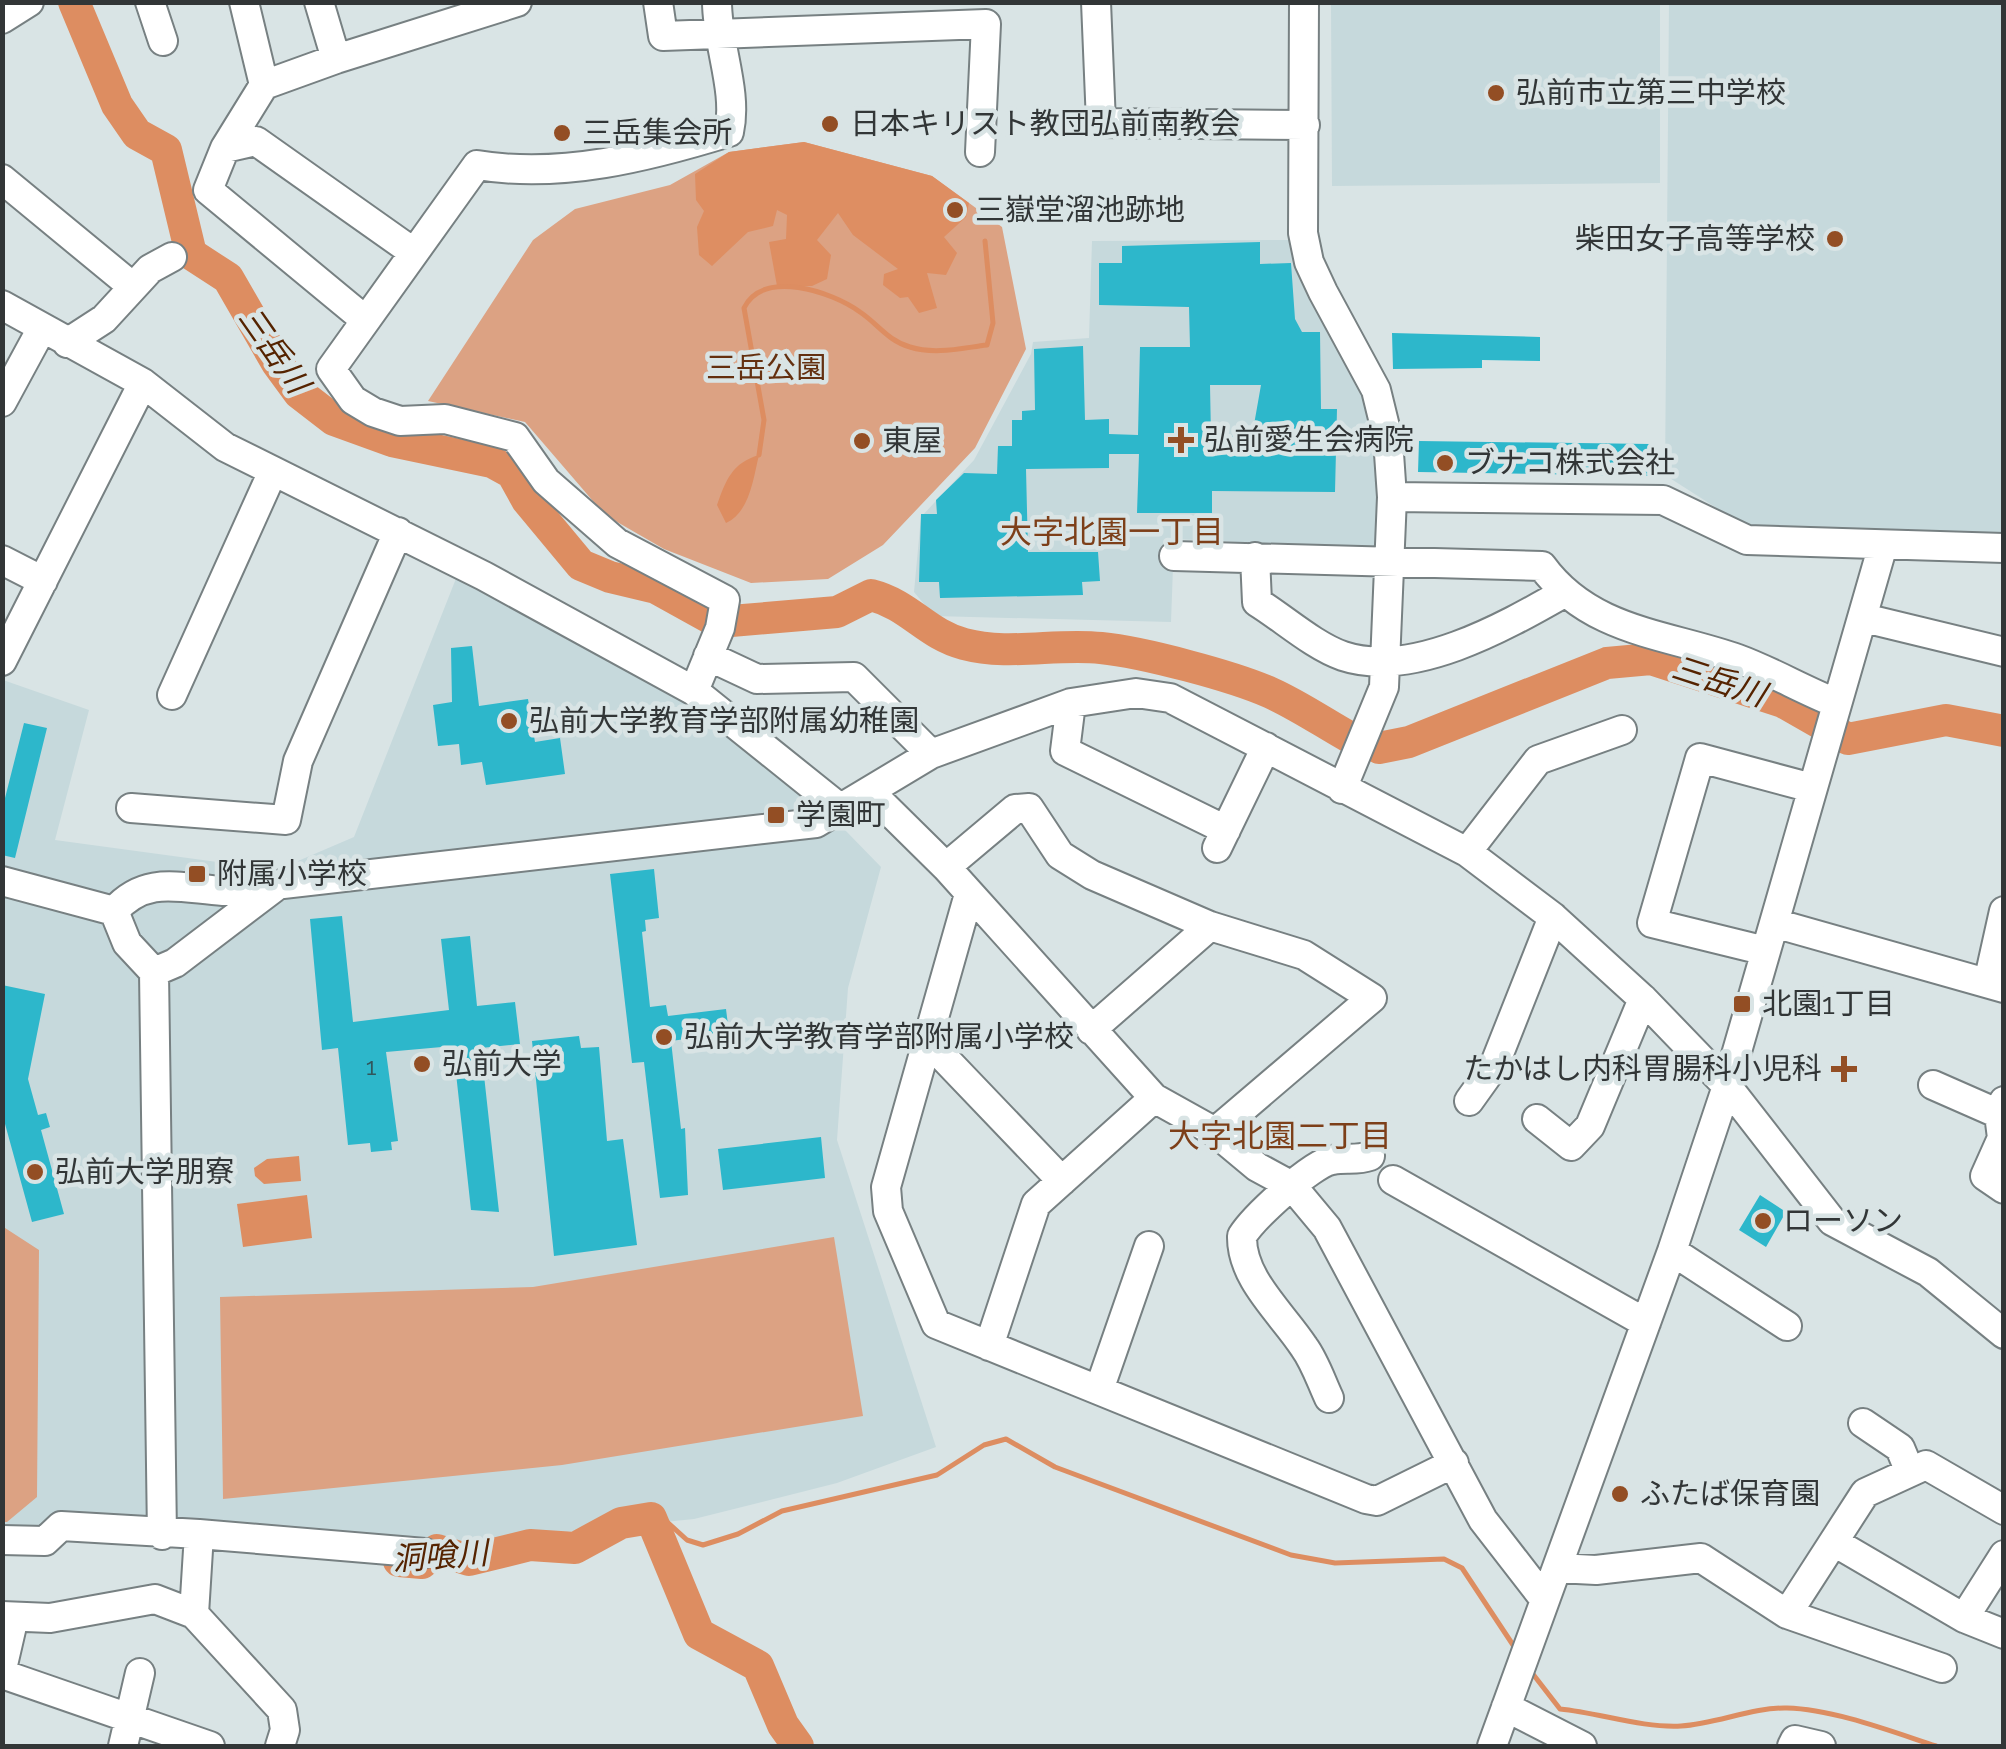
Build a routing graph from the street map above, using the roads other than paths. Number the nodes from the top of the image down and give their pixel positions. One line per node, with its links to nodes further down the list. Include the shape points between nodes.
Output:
1 (29, 2): 11 (street)
2 (150, 2): 13 (street)
3 (244, 2): 15 (street)
4 (319, 2): 14 (street)
5 (517, 2): 14 (street)
6 (658, 2): 12 (street, via 663,36)
7 (717, 2): 12 (street)
8 (1096, 2): 16 (street, via 1101,123)
9 (1304, 2): 16 (street)
10 (986, 13): 12 (street); 18 (street)
11 (2, 19)
12 (716, 35): 20 (street, via 733,113 729,132 555,171 477,165)
13 (162, 41)
14 (336, 59): 15 (street)
15 (264, 85): 17 (street)
16 (1304, 125): 30 (street, via 1309,262 1376,390)
17 (225, 148): 20 (street, via 256,140); 24 (street, via 208,190)
18 (980, 152)
19 (2, 179): 22 (street)
20 (413, 252): 24 (street)
21 (172, 256): 22 (street)
22 (133, 288): 26 (street, via 104,319)
23 (2, 306): 25 (street)
24 (364, 319): 42 (street, via 331,369 353,400 400,421 445,419 515,437 546,481 617,543 724,600)
25 (41, 330): 26 (street); 28 (street)
26 (67, 343): 27 (street)
27 (142, 383): 29 (street, via 225,447); 38 (street)
28 (2, 402)
29 (273, 471): 31 (street); 46 (street)
30 (1392, 497): 32 (street, via 1663,500 1747,540); 37 (street)
31 (398, 532): 45 (street); 55 (street, via 298,761 286,820)
32 (1884, 545): 33 (street); 40 (street)
33 (2004, 548)
34 (1174, 556): 35 (street)
35 (1255, 557): 37 (street); 43 (street, via 1257,602 1343,656)
36 (2, 560): 38 (street)
37 (1389, 563): 39 (street, via 1542,566); 43 (street)
38 (43, 581): 44 (street)
39 (1562, 594): 43 (street, via 1498,630 1404,662); 48 (street, via 1627,629 1739,659)
40 (1864, 618): 41 (street); 48 (street)
41 (2004, 652)
42 (708, 656): 45 (street); 51 (street, via 757,679 854,677)
43 (1386, 659): 53 (street, via 1384,687)
44 (2, 661)
45 (694, 690): 56 (street)
46 (172, 695)
47 (1071, 703): 50 (street, via 1136,693 1170,698); 50 (street, via 1065,750 1221,839); 51 (street)
48 (1830, 721): 52 (street)
49 (1622, 730): 57 (street, via 1538,760)
50 (1266, 748): 53 (street)
51 (931, 754): 54 (street)
52 (1812, 788): 65 (street); 67 (street, via 1700,758 1652,923)
53 (1342, 789): 57 (street)
54 (871, 792): 56 (street); 58 (street)
55 (131, 808)
56 (841, 809): 60 (street, via 816,823)
57 (1466, 852): 64 (street)
58 (946, 868): 61 (street); 66 (street, via 1015,809 1029,808 1060,855)
59 (2, 881): 62 (street)
60 (277, 885): 62 (street, via 222,891 146,886); 68 (street)
61 (969, 894): 71 (street); 72 (street)
62 (114, 911): 68 (street, via 127,943)
63 (2004, 911): 69 (street)
64 (1552, 918): 70 (street); 76 (street, via 1494,1066)
65 (1774, 924): 67 (street); 69 (street)
66 (1210, 926): 71 (street); 79 (street, via 1304,955 1372,998)
67 (1766, 951): 74 (street)
68 (154, 972): 97 (street)
69 (1996, 985)
70 (1643, 998): 74 (street); 78 (street, via 1590,1126 1572,1146)
71 (1091, 1030): 75 (street)
72 (928, 1041): 82 (street); 90 (street, via 886,1187 888,1211 936,1324)
73 (1933, 1085): 77 (street)
74 (1727, 1086): 86 (street); 89 (street, via 1832,1221 1928,1272)
75 (1154, 1098): 79 (street); 82 (street)
76 (1470, 1101)
77 (2001, 1108): 84 (street, via 2002,1138 1984,1176)
78 (1536, 1119)
79 (1216, 1132): 83 (street)
80 (1370, 1156): 83 (street, via 1330,1160)
81 (1393, 1180): 87 (street)
82 (1062, 1182): 90 (street, via 1036,1204)
83 (1292, 1186): 92 (street, via 1246,1230 1242,1252 1270,1304 1310,1355); 94 (street, via 1352,1269)
84 (2004, 1189)
85 (1149, 1246): 91 (street)
86 (1672, 1251): 87 (street); 88 (street)
87 (1646, 1323): 103 (street)
88 (1787, 1326)
89 (2004, 1334)
90 (989, 1346): 91 (street)
91 (1099, 1390): 94 (street, via 1377,1502)
92 (1329, 1398)
93 (1864, 1423): 95 (street, via 1900,1448)
94 (1454, 1464): 104 (street, via 1484,1520)
95 (1910, 1472): 96 (street, via 1926,1465); 100 (street, via 1865,1493)
96 (2004, 1510)
97 (162, 1535): 98 (street, via 62,1526 45,1541); 99 (street)
98 (2, 1540)
99 (198, 1542): 101 (street); 105 (street)
100 (1834, 1542): 106 (street); 108 (street)
101 (425, 1553)
102 (2004, 1554): 108 (street)
103 (1557, 1568): 104 (street); 106 (street, via 1701,1558)
104 (1545, 1600): 113 (street)
105 (194, 1614): 107 (street, via 156,1599 50,1618); 117 (street, via 282,1710 286,1730)
106 (1787, 1614): 110 (street)
107 (8, 1617): 111 (street)
108 (1964, 1618): 109 (street)
109 (2004, 1634)
110 (1942, 1668)
111 (2, 1672): 114 (street)
112 (140, 1673): 114 (street)
113 (1506, 1707): 118 (street); 119 (street)
114 (133, 1717): 115 (street); 116 (street)
115 (124, 1746)
116 (210, 1746)
117 (280, 1746)
118 (1492, 1746)
119 (1582, 1746)
120 (1792, 1746): 121 (street, via 1796,1740)
121 (1822, 1746)

